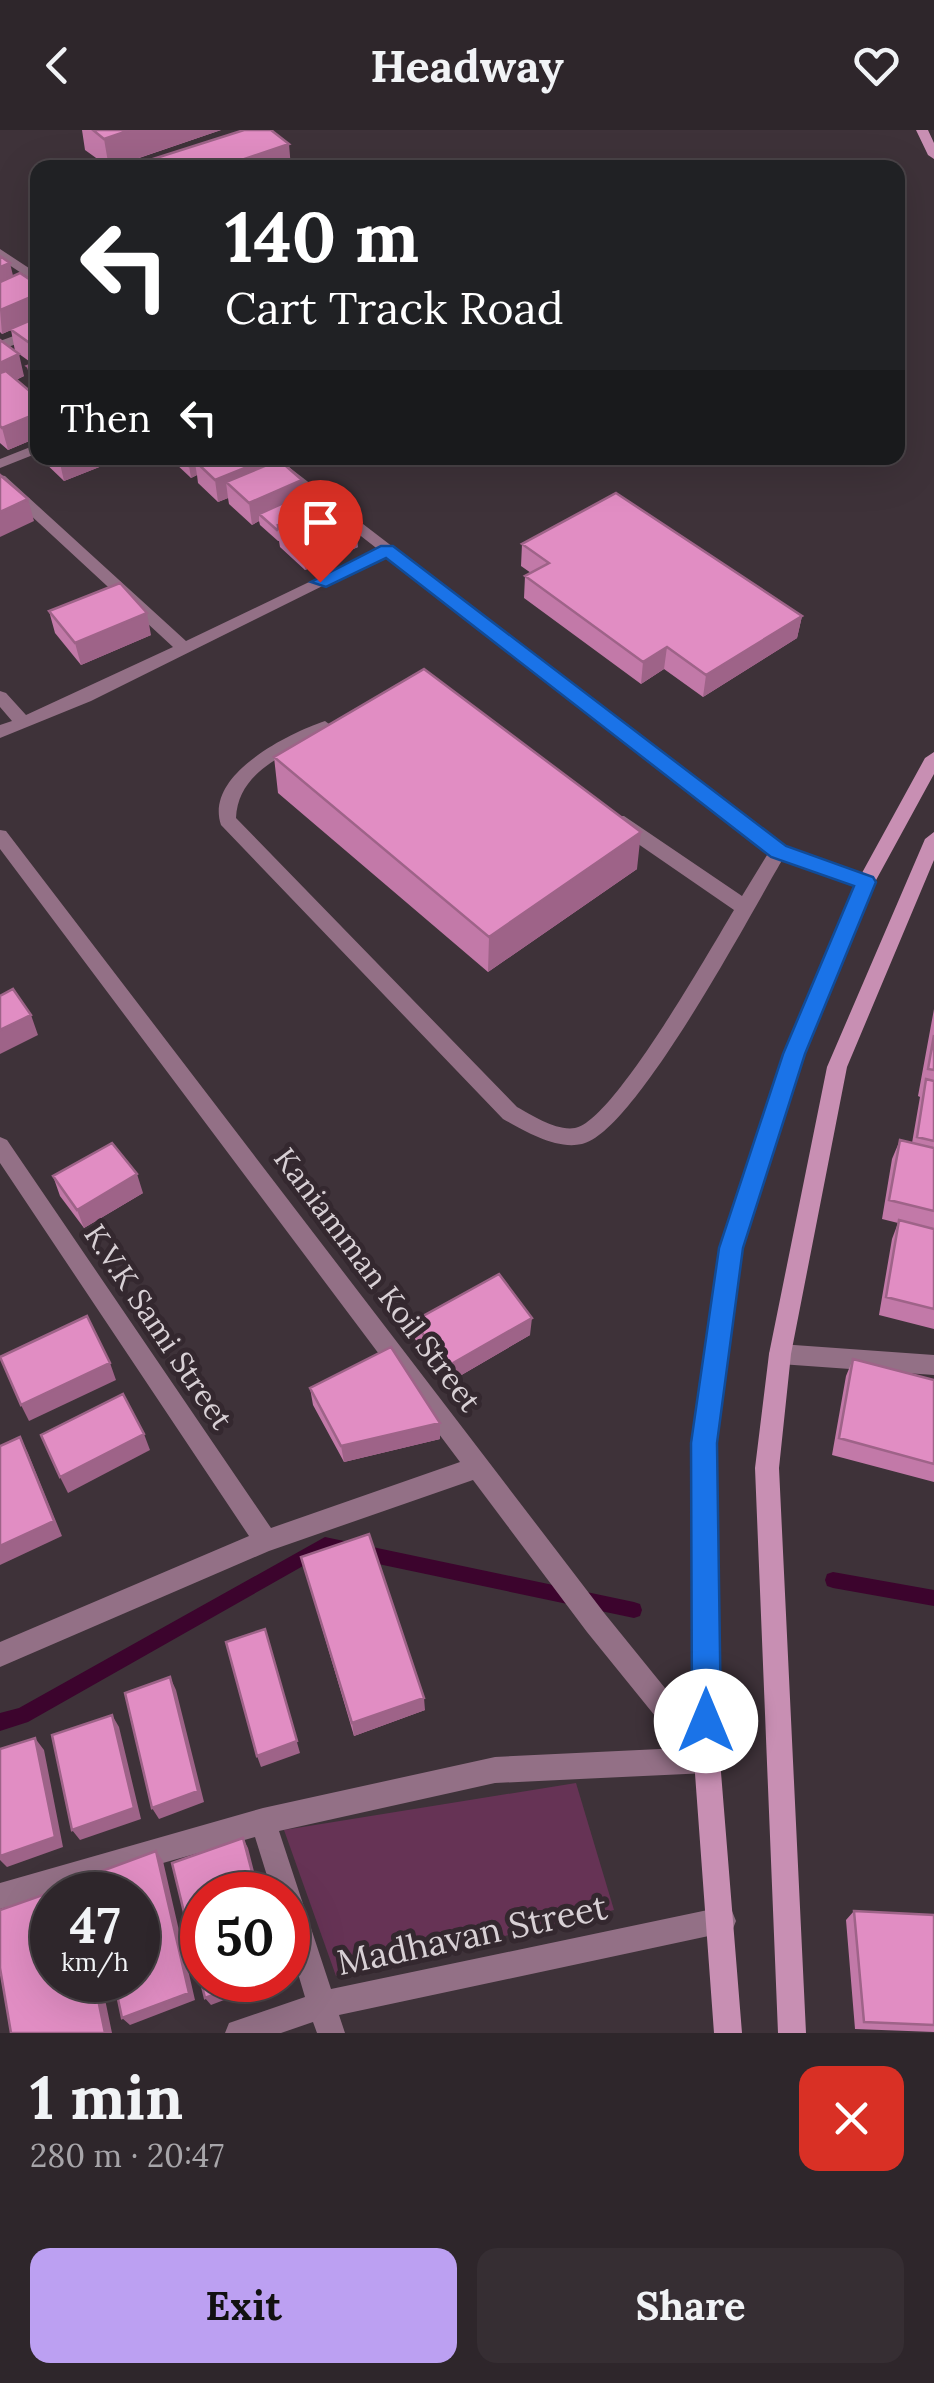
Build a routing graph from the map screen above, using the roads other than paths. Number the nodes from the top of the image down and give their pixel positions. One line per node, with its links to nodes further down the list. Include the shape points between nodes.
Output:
1 (927, 132): 2 (main road)
2 (934, 156)
3 (0, 253): 4 (street)
4 (30, 274)
5 (30, 334): 6 (street)
6 (0, 346)
7 (30, 451): 8 (street)
8 (0, 464)
9 (277, 465): 11 (street)
10 (0, 479): 12 (street)
11 (387, 550): 12 (street); 21 (street)
12 (184, 648): 15 (street)
13 (0, 697): 15 (street)
14 (338, 720): 23 (street, via 244,773 229,792 227,820 510,1113 551,1133 583,1136 599,1127 637,1082)
15 (23, 722): 16 (street)
16 (0, 732)
17 (934, 758): 22 (main road)
18 (598, 807): 23 (street)
19 (0, 836): 27 (street, Kaniamman Koil Street)
20 (934, 839): 25 (main road, via 836,1067)
21 (778, 852): 22 (street); 23 (street)
22 (866, 882): 30 (main road, via 794,1054 731,1248 704,1443)
23 (744, 907)
24 (0, 1146): 28 (street, K.V.K Sami Street)
25 (780, 1354): 26 (street); 38 (main road, via 767,1468)
26 (934, 1366)
27 (478, 1467): 28 (street); 30 (street, Kaniamman Koil Street)
28 (266, 1542): 29 (street)
29 (0, 1655)
30 (707, 1760): 31 (street, via 495,1770); 33 (main road)
31 (263, 1822): 32 (street); 34 (street)
32 (0, 1896)
33 (722, 1921): 34 (street, Madhavan Street); 37 (main road)
34 (325, 2004): 35 (street, Madhavan Street); 36 (street)
35 (239, 2033)
36 (331, 2033)
37 (728, 2033)
38 (792, 2033)

